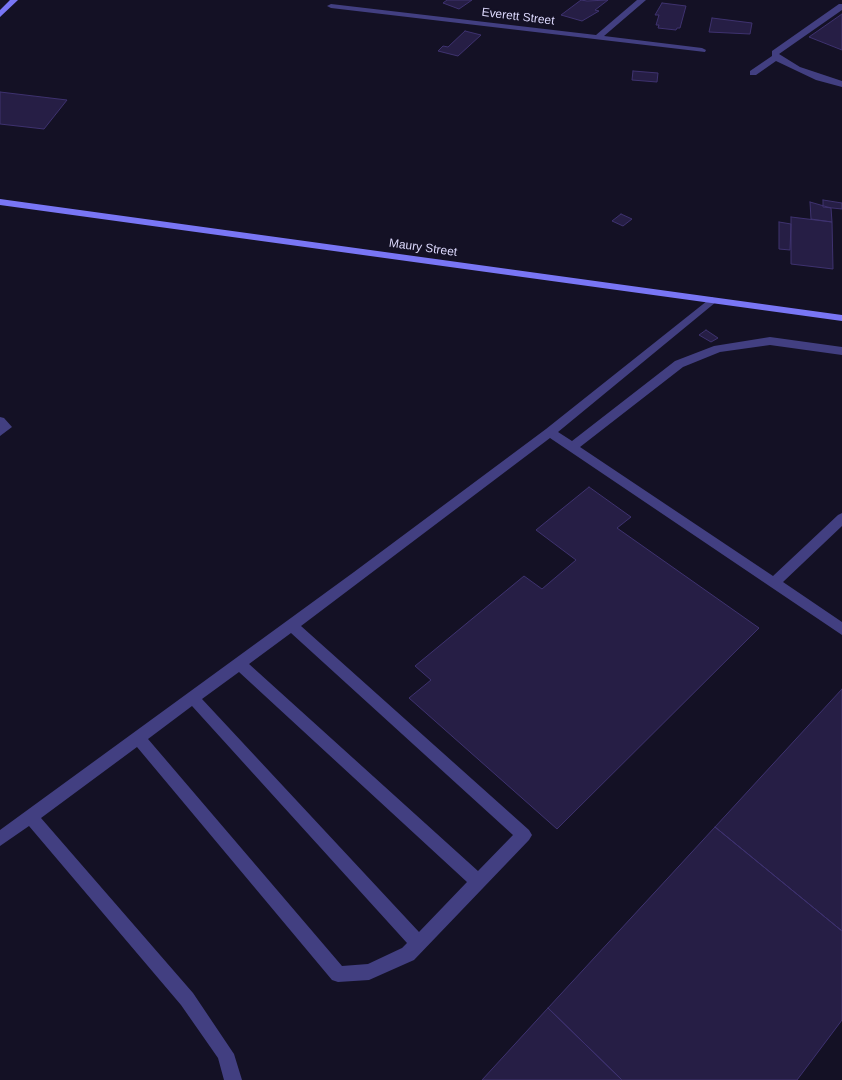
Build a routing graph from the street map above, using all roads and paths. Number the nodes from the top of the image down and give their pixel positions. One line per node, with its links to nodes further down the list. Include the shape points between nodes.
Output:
1 (14, 0): 5 (street)
2 (642, 0): 6 (street)
3 (331, 6): 6 (street, Everett Street)
4 (842, 6): 8 (street, via 775,53)
5 (0, 15)
6 (597, 38): 7 (street, Everett Street)
7 (702, 50)
8 (776, 57): 9 (street); 10 (street, via 819,78)
9 (753, 73)
10 (842, 84)
11 (0, 202): 12 (street, Maury Street)
12 (712, 300): 13 (street, Maury Street); 17 (street)
13 (842, 318)
14 (842, 351): 18 (street, via 770,341 718,349 680,364)
15 (0, 421): 16 (street, via 6,427)
16 (0, 432)
17 (550, 432): 18 (street); 21 (street)
18 (572, 447): 20 (street)
19 (842, 518): 20 (street)
20 (774, 583): 22 (street)
21 (291, 625): 23 (street); 28 (street, via 524,835)
22 (842, 629)
23 (239, 663): 24 (street); 28 (street)
24 (192, 697): 25 (street); 29 (street)
25 (137, 738): 26 (street); 29 (street, via 338,974 369,972 408,954)
26 (30, 816): 27 (street); 30 (street, via 187,999 225,1054)
27 (0, 839)
28 (478, 882): 29 (street)
29 (418, 943)
30 (233, 1080)

